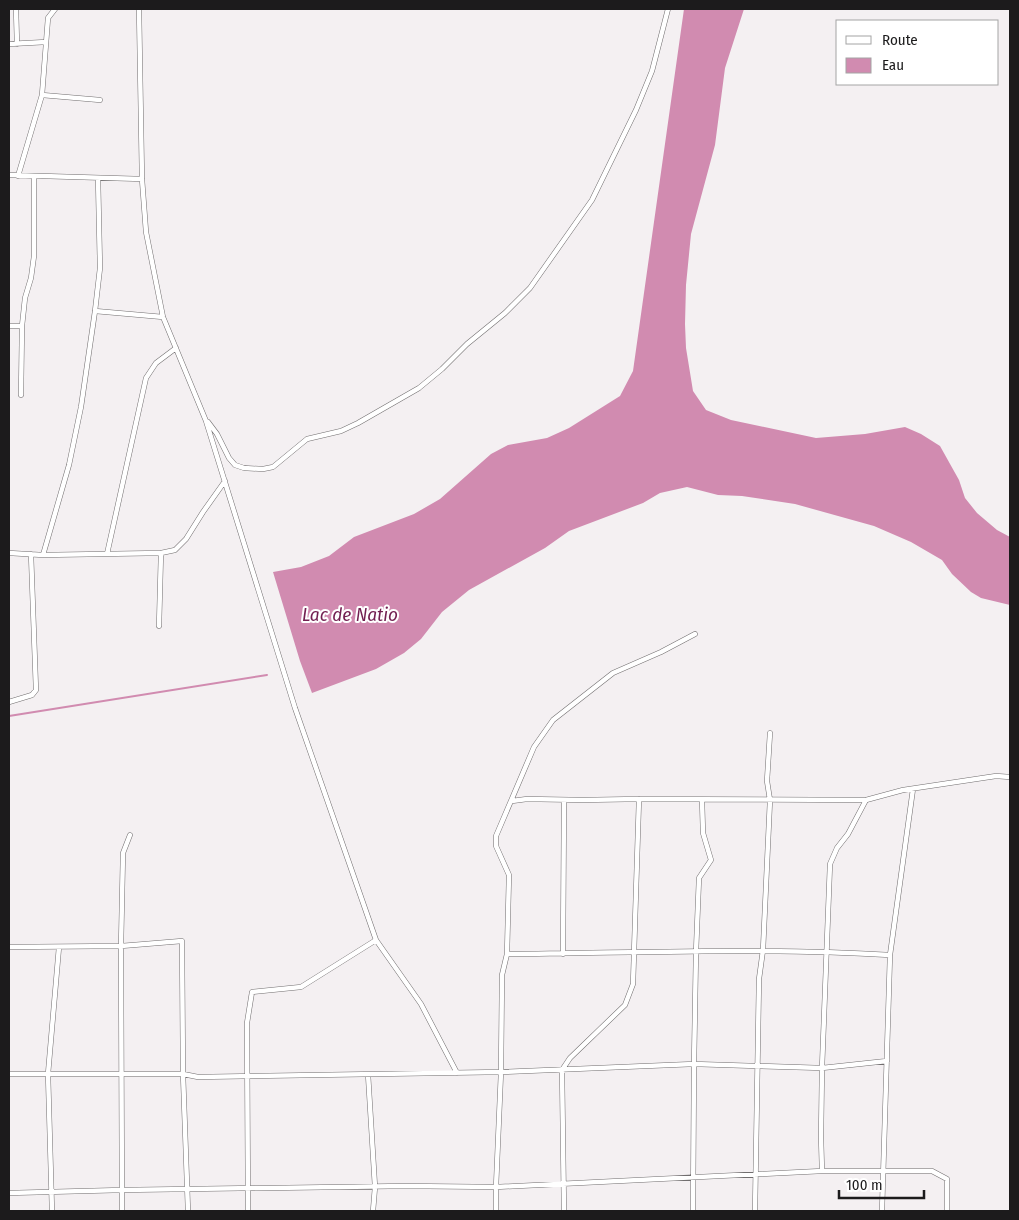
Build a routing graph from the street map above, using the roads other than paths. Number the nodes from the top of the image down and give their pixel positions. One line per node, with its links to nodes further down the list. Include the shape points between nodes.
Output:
1 (16, 9): 7 (street)
2 (55, 9): 5 (street, via 48,18)
3 (139, 9): 14 (street)
4 (668, 9): 21 (street, via 652,71 592,200 530,288 505,313 420,388 341,431 307,439 273,467 244,468 235,465 218,434)
5 (46, 42): 7 (street); 8 (street)
6 (9, 44): 7 (street)
7 (17, 44)
8 (42, 95): 9 (street); 11 (street)
9 (100, 100)
10 (9, 175): 11 (street)
11 (18, 176): 12 (street)
12 (34, 177): 13 (street); 18 (street, via 34,256)
13 (98, 178): 14 (street); 15 (street, via 100,268)
14 (142, 179): 16 (street, via 146,232)
15 (95, 311): 16 (street); 27 (street, via 69,465)
16 (163, 316): 19 (street)
17 (9, 326): 18 (street)
18 (22, 326): 20 (street)
19 (176, 348): 21 (street); 26 (street, via 156,363 146,378)
20 (21, 395)
21 (206, 422): 22 (street)
22 (225, 481): 23 (street, via 186,539 175,550); 41 (street, via 296,708)
23 (161, 552): 26 (street); 28 (street)
24 (9, 553): 25 (street)
25 (31, 554): 27 (street); 30 (street, via 36,690 32,695)
26 (107, 554): 27 (street)
27 (43, 555)
28 (159, 626)
29 (695, 634): 39 (street, via 613,673 553,720 534,747)
30 (9, 702)
31 (770, 733): 37 (street, via 767,781)
32 (1010, 777): 33 (street, via 996,776)
33 (913, 789): 38 (street); 51 (street)
34 (639, 799): 35 (street); 36 (street); 48 (street)
35 (564, 800): 39 (street); 50 (street)
36 (702, 800): 37 (street); 47 (street, via 703,833 711,860 699,878)
37 (770, 800): 38 (street); 45 (street)
38 (866, 800): 46 (street, via 830,864)
39 (512, 801): 49 (street, via 496,836 496,846 509,875)
40 (130, 835): 43 (street, via 123,853)
41 (376, 940): 57 (street, via 421,1004); 64 (street, via 301,987 252,992 247,1023)
42 (59, 946): 43 (street); 44 (street); 61 (street)
43 (121, 946): 59 (street); 62 (street, via 182,941)
44 (9, 947)
45 (763, 950): 46 (street); 47 (street); 54 (street, via 759,979)
46 (826, 951): 51 (street); 55 (street)
47 (696, 952): 48 (street); 53 (street)
48 (635, 953): 50 (street); 56 (street, via 633,984 625,1005 570,1058)
49 (507, 954): 50 (street); 58 (street, via 502,975)
50 (563, 954)
51 (890, 955): 52 (street)
52 (887, 1061): 55 (street); 66 (street)
53 (694, 1064): 54 (street); 56 (street); 68 (street)
54 (758, 1067): 55 (street); 67 (street)
55 (822, 1068): 65 (street)
56 (562, 1070): 58 (street); 69 (street)
57 (457, 1072): 58 (street); 63 (street)
58 (501, 1072): 71 (street)
59 (121, 1073): 61 (street); 62 (street); 73 (street)
60 (9, 1074): 61 (street)
61 (48, 1074): 75 (street)
62 (183, 1074): 64 (street, via 198,1077); 74 (street)
63 (368, 1074): 64 (street); 70 (street)
64 (247, 1076): 72 (street)
65 (822, 1172): 66 (street); 67 (street)
66 (884, 1172): 86 (street); 87 (street, via 932,1171 947,1178)
67 (755, 1174): 68 (street); 85 (street)
68 (694, 1176): 69 (street); 84 (street)
69 (564, 1184): 71 (street); 83 (street)
70 (375, 1187): 71 (street); 72 (street); 81 (street)
71 (496, 1187): 82 (street)
72 (248, 1189): 74 (street); 80 (street)
73 (122, 1190): 74 (street); 75 (street); 78 (street)
74 (187, 1190): 79 (street)
75 (51, 1191): 76 (street); 77 (street)
76 (9, 1193)
77 (52, 1211)
78 (122, 1211)
79 (188, 1211)
80 (248, 1211)
81 (373, 1211)
82 (496, 1211)
83 (564, 1211)
84 (693, 1211)
85 (754, 1211)
86 (882, 1211)
87 (947, 1211)

